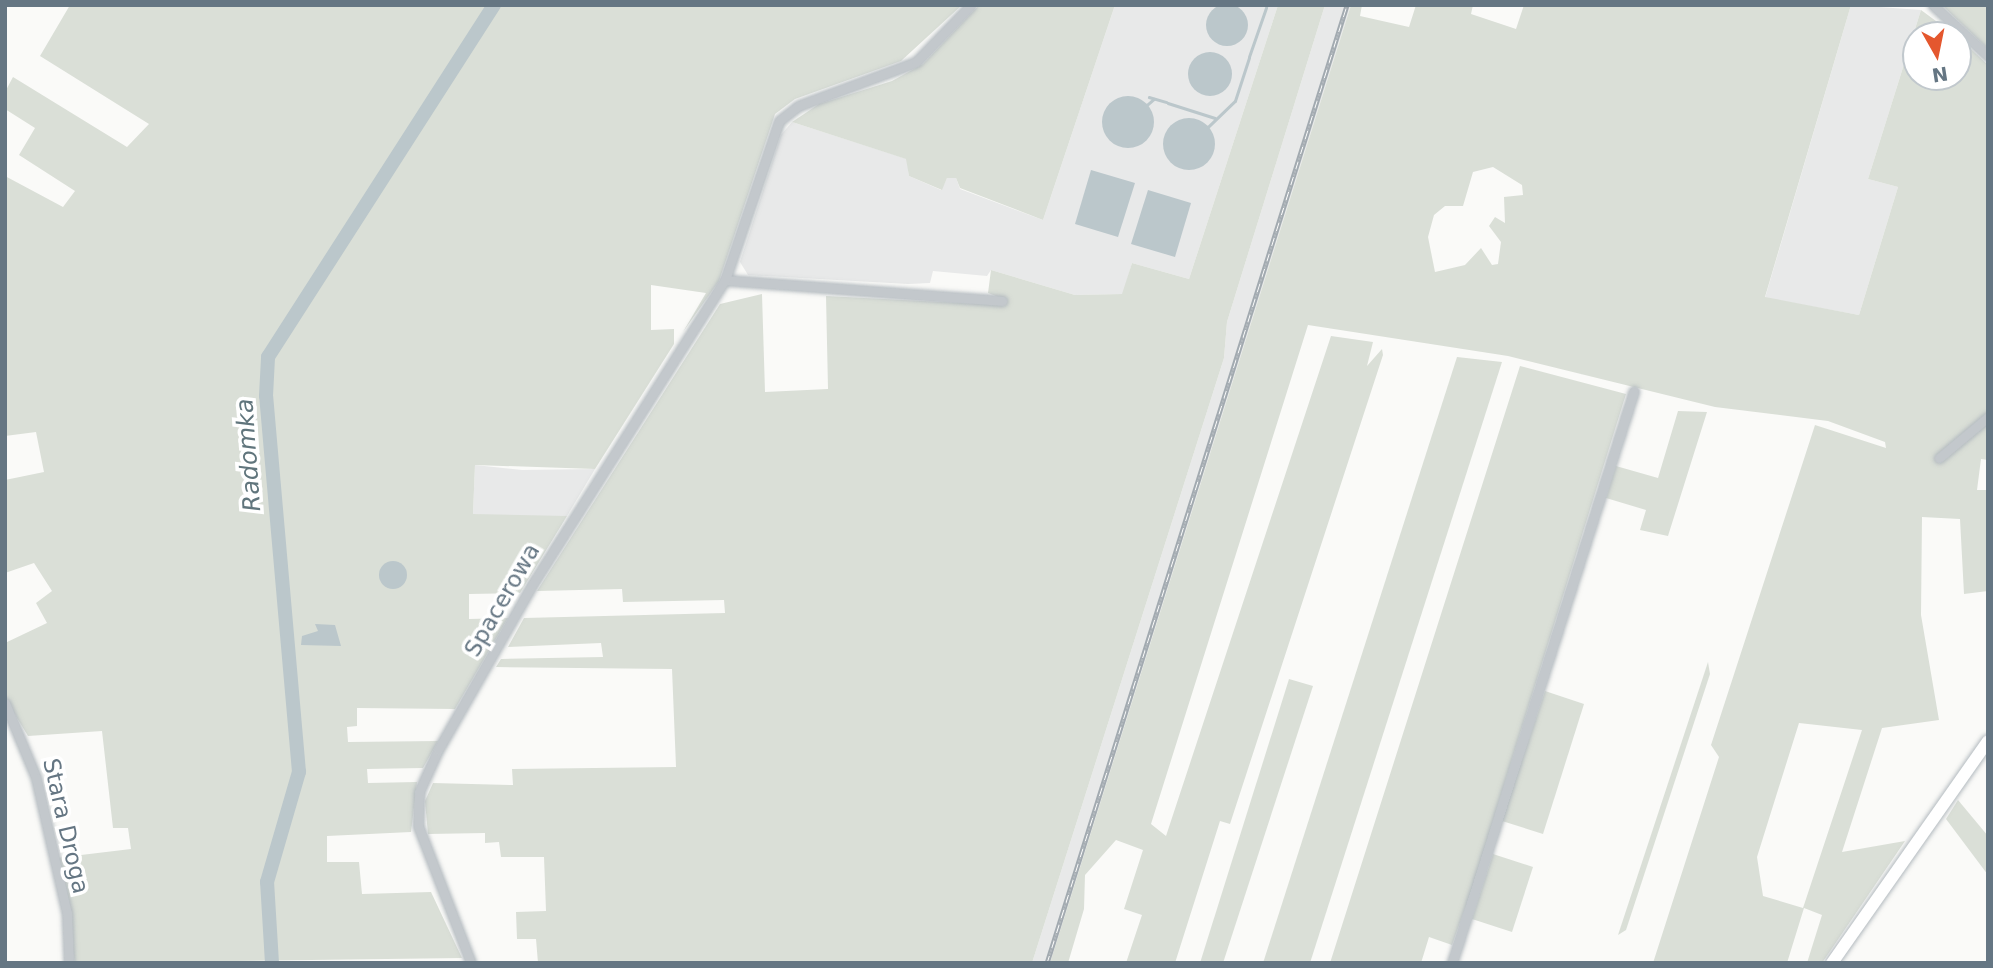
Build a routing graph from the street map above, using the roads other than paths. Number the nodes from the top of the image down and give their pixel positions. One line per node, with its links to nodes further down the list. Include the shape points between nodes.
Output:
1 (971, 5): 4 (street, Spacerowa, via 916,62 798,106 779,121)
2 (1933, 5): 3 (street)
3 (1988, 55)
4 (726, 280): 5 (street); 12 (street, Spacerowa, via 532,585 421,786 416,812 421,840)
5 (1002, 301)
6 (1634, 391): 13 (street)
7 (1988, 417): 8 (street)
8 (1939, 458)
9 (5, 704): 11 (street, Stara Droga, via 36,778 67,913)
10 (1988, 741): 14 (street)
11 (69, 963)
12 (471, 963)
13 (1452, 963)
14 (1832, 963)

